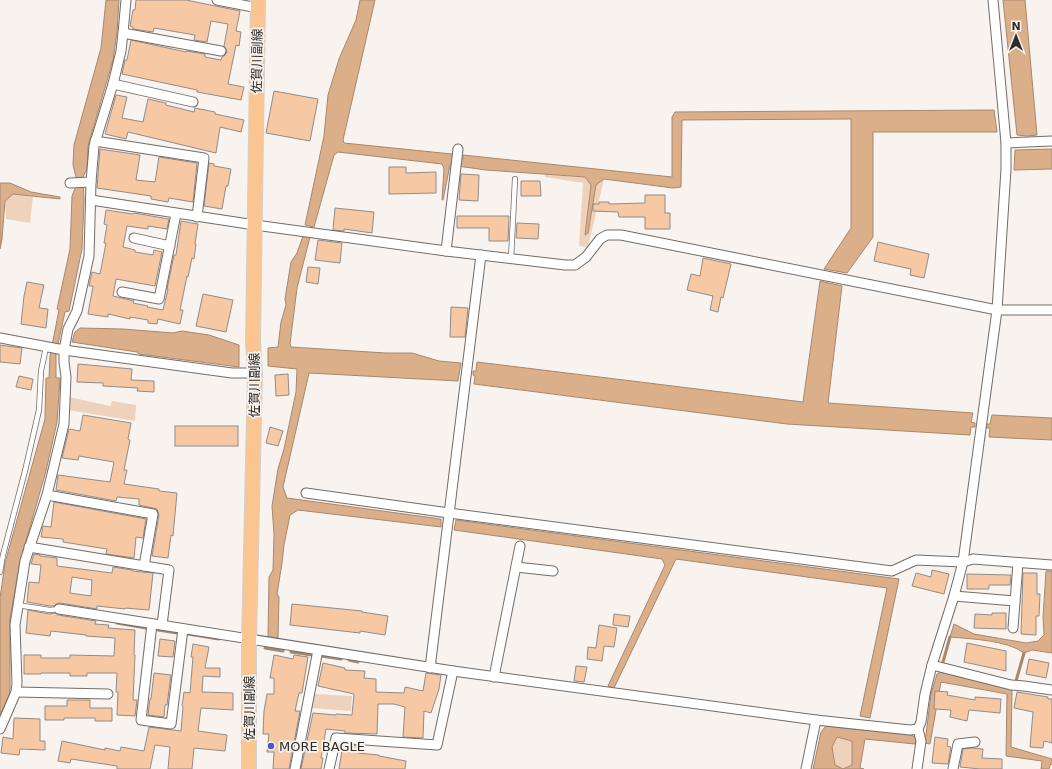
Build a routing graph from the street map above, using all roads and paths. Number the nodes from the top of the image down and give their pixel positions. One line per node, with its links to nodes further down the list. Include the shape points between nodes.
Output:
1 (126, 0): 5 (street)
2 (217, 0): 4 (street)
3 (993, 0): 11 (street)
4 (258, 4): 19 (main road, 佐賀川副線)
5 (123, 33): 6 (street); 7 (street)
6 (221, 52)
7 (113, 84): 8 (street); 9 (street)
8 (193, 102)
9 (95, 141): 14 (street); 18 (street, via 204,158)
10 (1052, 141): 11 (street)
11 (1006, 142): 26 (street)
12 (458, 152): 22 (street)
13 (515, 179): 24 (lane)
14 (89, 182): 15 (street); 16 (street)
15 (70, 183)
16 (91, 200): 17 (street); 30 (street, via 89,256 77,311 68,329)
17 (176, 214): 18 (street); 21 (street)
18 (197, 216): 19 (street)
19 (255, 225): 22 (street); 31 (main road, 佐賀川副線)
20 (134, 238): 21 (street)
21 (170, 246): 25 (street, via 159,299)
22 (446, 251): 23 (street)
23 (481, 255): 24 (street); 34 (street)
24 (512, 259): 26 (street, via 575,265 607,235 621,235)
25 (122, 292)
26 (997, 310): 27 (street); 37 (street)
27 (1052, 310)
28 (0, 338): 29 (street)
29 (48, 347): 30 (street); 43 (lane, via 41,371 39,410)
30 (63, 350): 31 (street, via 232,373); 33 (street, via 66,377 64,424)
31 (255, 373): 52 (main road, 佐賀川副線)
32 (306, 493): 34 (street)
33 (46, 495): 36 (street); 40 (street, via 152,514)
34 (449, 513): 37 (street, via 892,571 916,560); 55 (street)
35 (520, 546): 41 (street)
36 (29, 547): 40 (street); 46 (street)
37 (963, 562): 38 (street, via 973,559); 44 (street)
38 (1018, 563): 39 (street); 45 (street)
39 (1052, 565)
40 (144, 566): 49 (street, via 169,570)
41 (516, 567): 42 (street); 57 (street)
42 (553, 571)
43 (0, 572)
44 (954, 596): 45 (street); 54 (street)
45 (1015, 601): 50 (street)
46 (17, 606): 47 (lane); 59 (street)
47 (58, 609): 48 (street)
48 (152, 624): 49 (street); 51 (street, via 141,720 171,724)
49 (162, 625): 51 (street)
50 (1013, 628)
51 (183, 629): 52 (street)
52 (249, 640): 53 (street); 65 (main road, 佐賀川副線)
53 (318, 650): 55 (street); 66 (street)
54 (932, 665): 58 (street, via 1011,685); 63 (street)
55 (430, 668): 56 (street)
56 (453, 671): 57 (street); 67 (street, via 437,746 336,738)
57 (494, 677): 61 (street)
58 (1052, 690)
59 (16, 692): 60 (street); 62 (street)
60 (108, 694)
61 (816, 720): 63 (street); 68 (street)
62 (0, 729)
63 (918, 729): 69 (street, via 920,741)
64 (975, 742): 70 (street, via 958,744)
65 (249, 769)
66 (295, 769)
67 (329, 769)
68 (806, 769)
69 (917, 769)
70 (954, 769)

